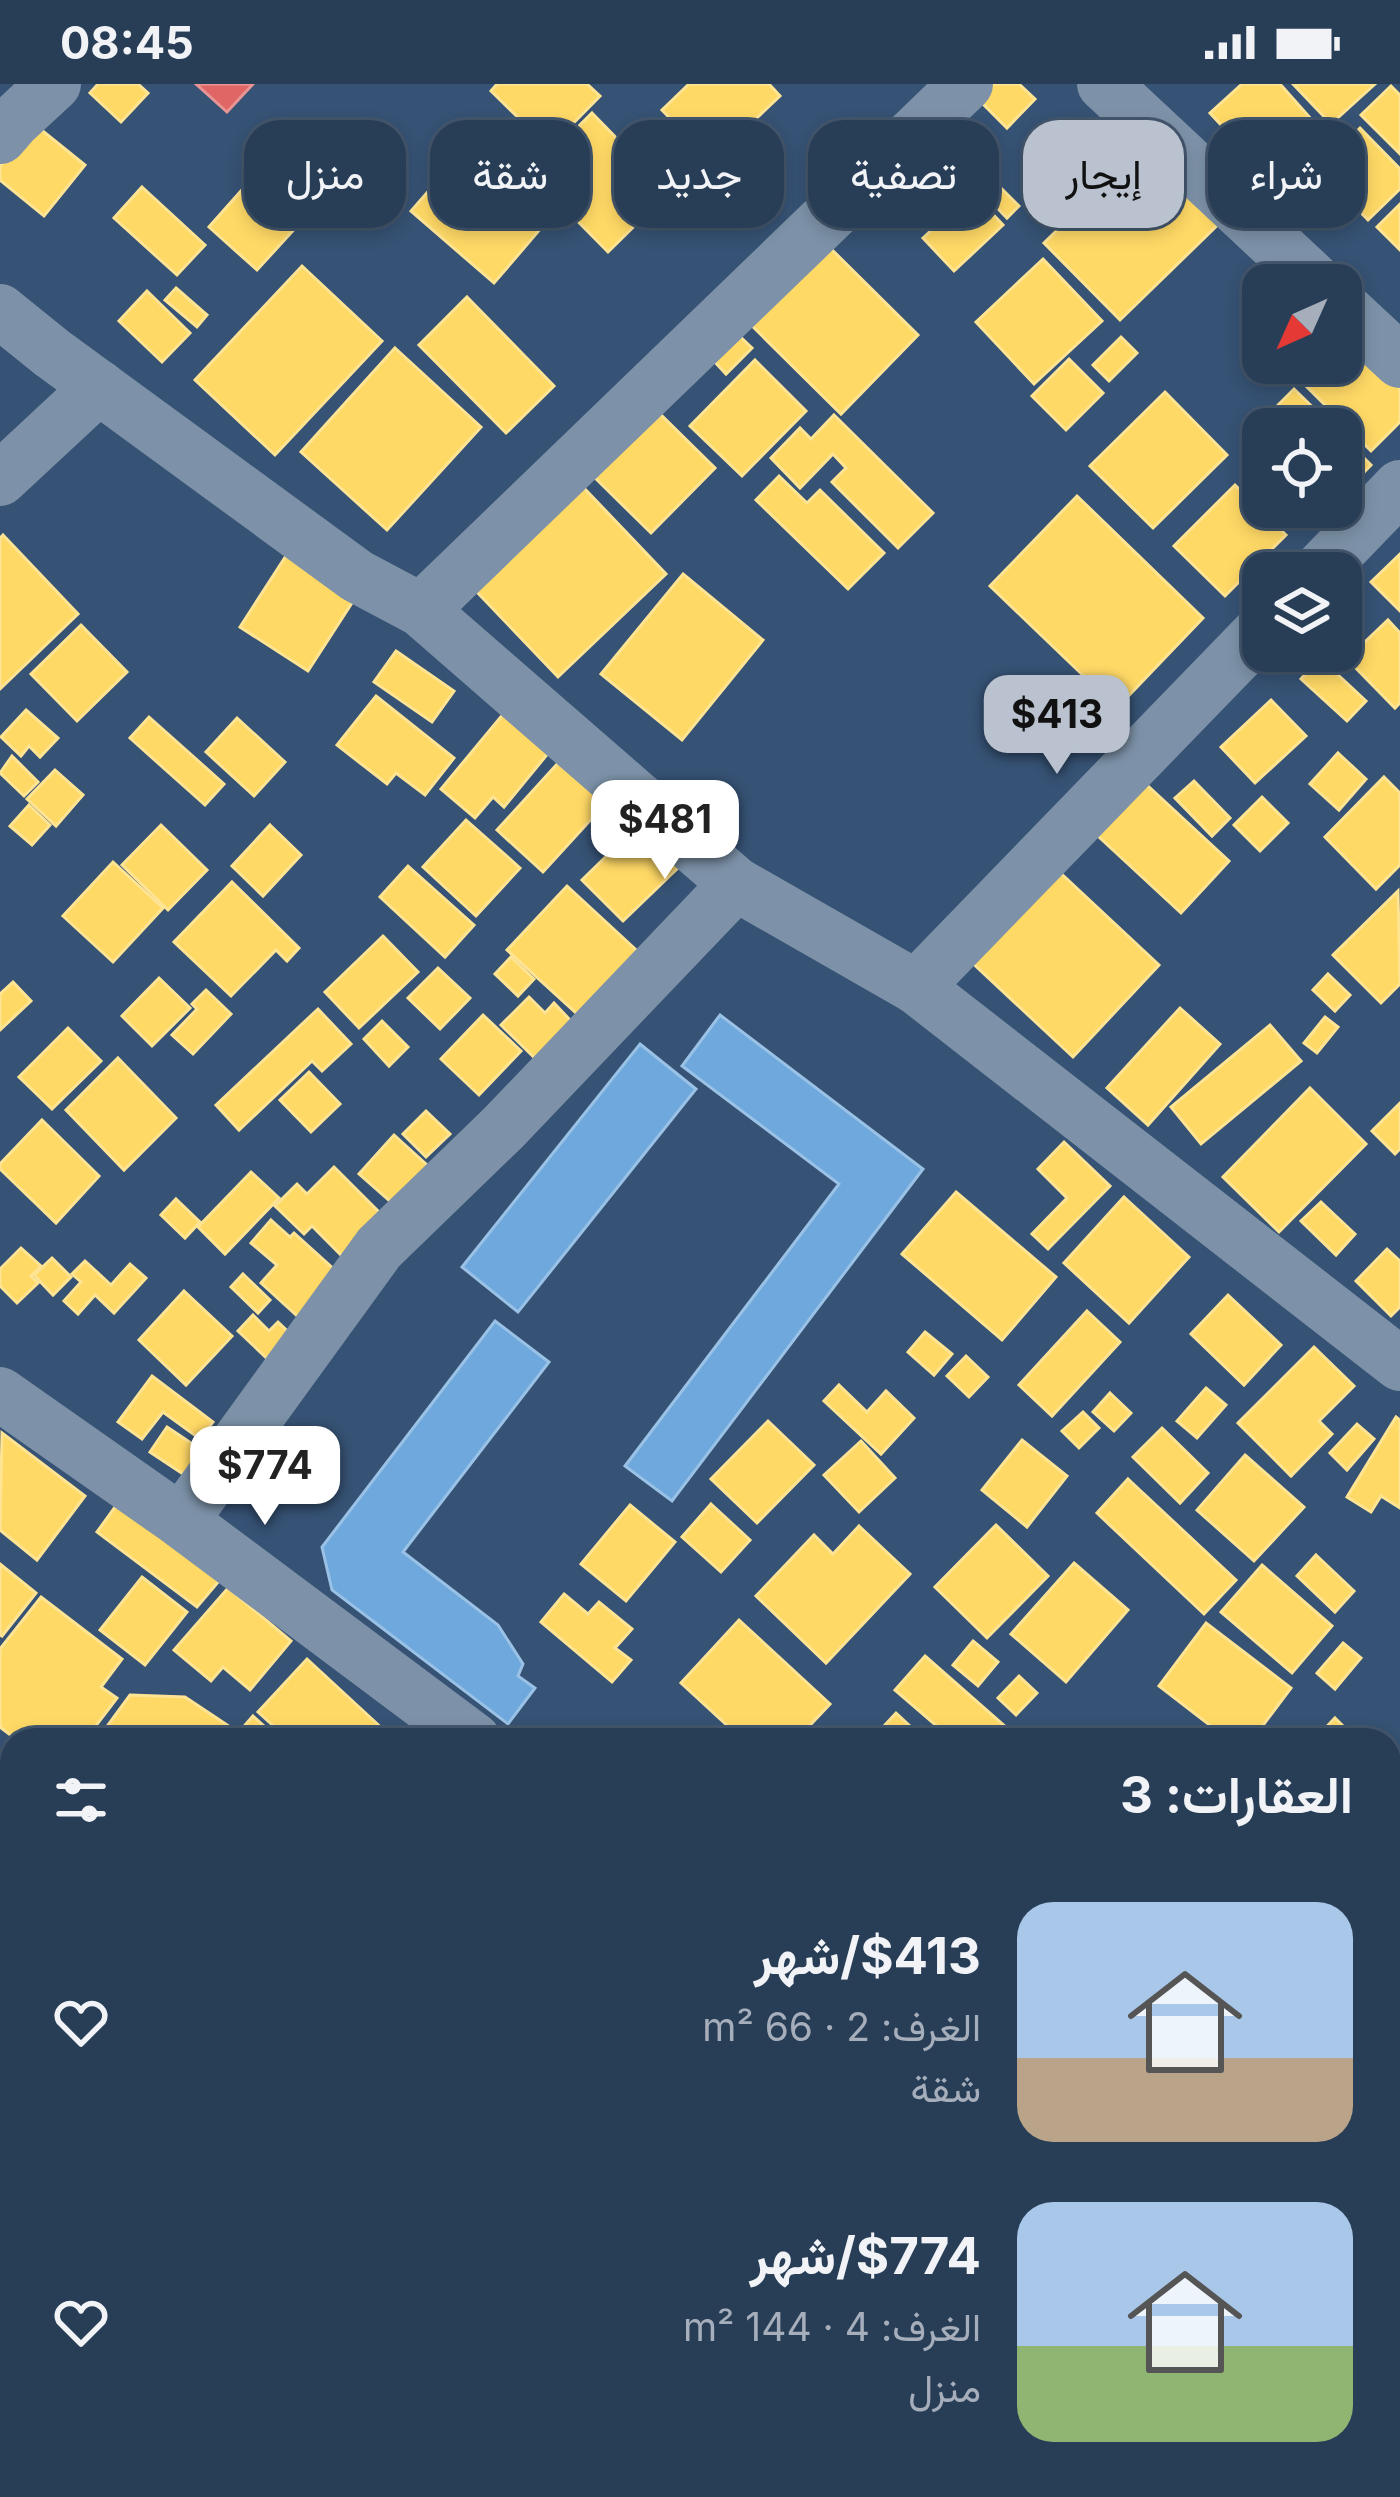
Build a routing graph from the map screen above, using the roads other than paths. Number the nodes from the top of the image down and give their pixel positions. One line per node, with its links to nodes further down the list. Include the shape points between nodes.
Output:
1 (54, 84): 4 (street)
2 (966, 84): 13 (street)
3 (1104, 84): 5 (street)
4 (0, 137)
5 (1296, 264)
6 (0, 311): 9 (street)
7 (1362, 326): 8 (street)
8 (1400, 361)
9 (99, 387): 10 (street); 13 (street, via 357,576)
10 (0, 479)
11 (1400, 487): 12 (street)
12 (1337, 552)
13 (421, 610): 15 (street)
14 (1242, 650): 16 (street)
15 (736, 884): 16 (street); 19 (street, via 379,1248)
16 (916, 988): 17 (street)
17 (1400, 1364)
18 (0, 1394): 19 (street)
19 (181, 1521): 20 (street)
20 (458, 1728)

